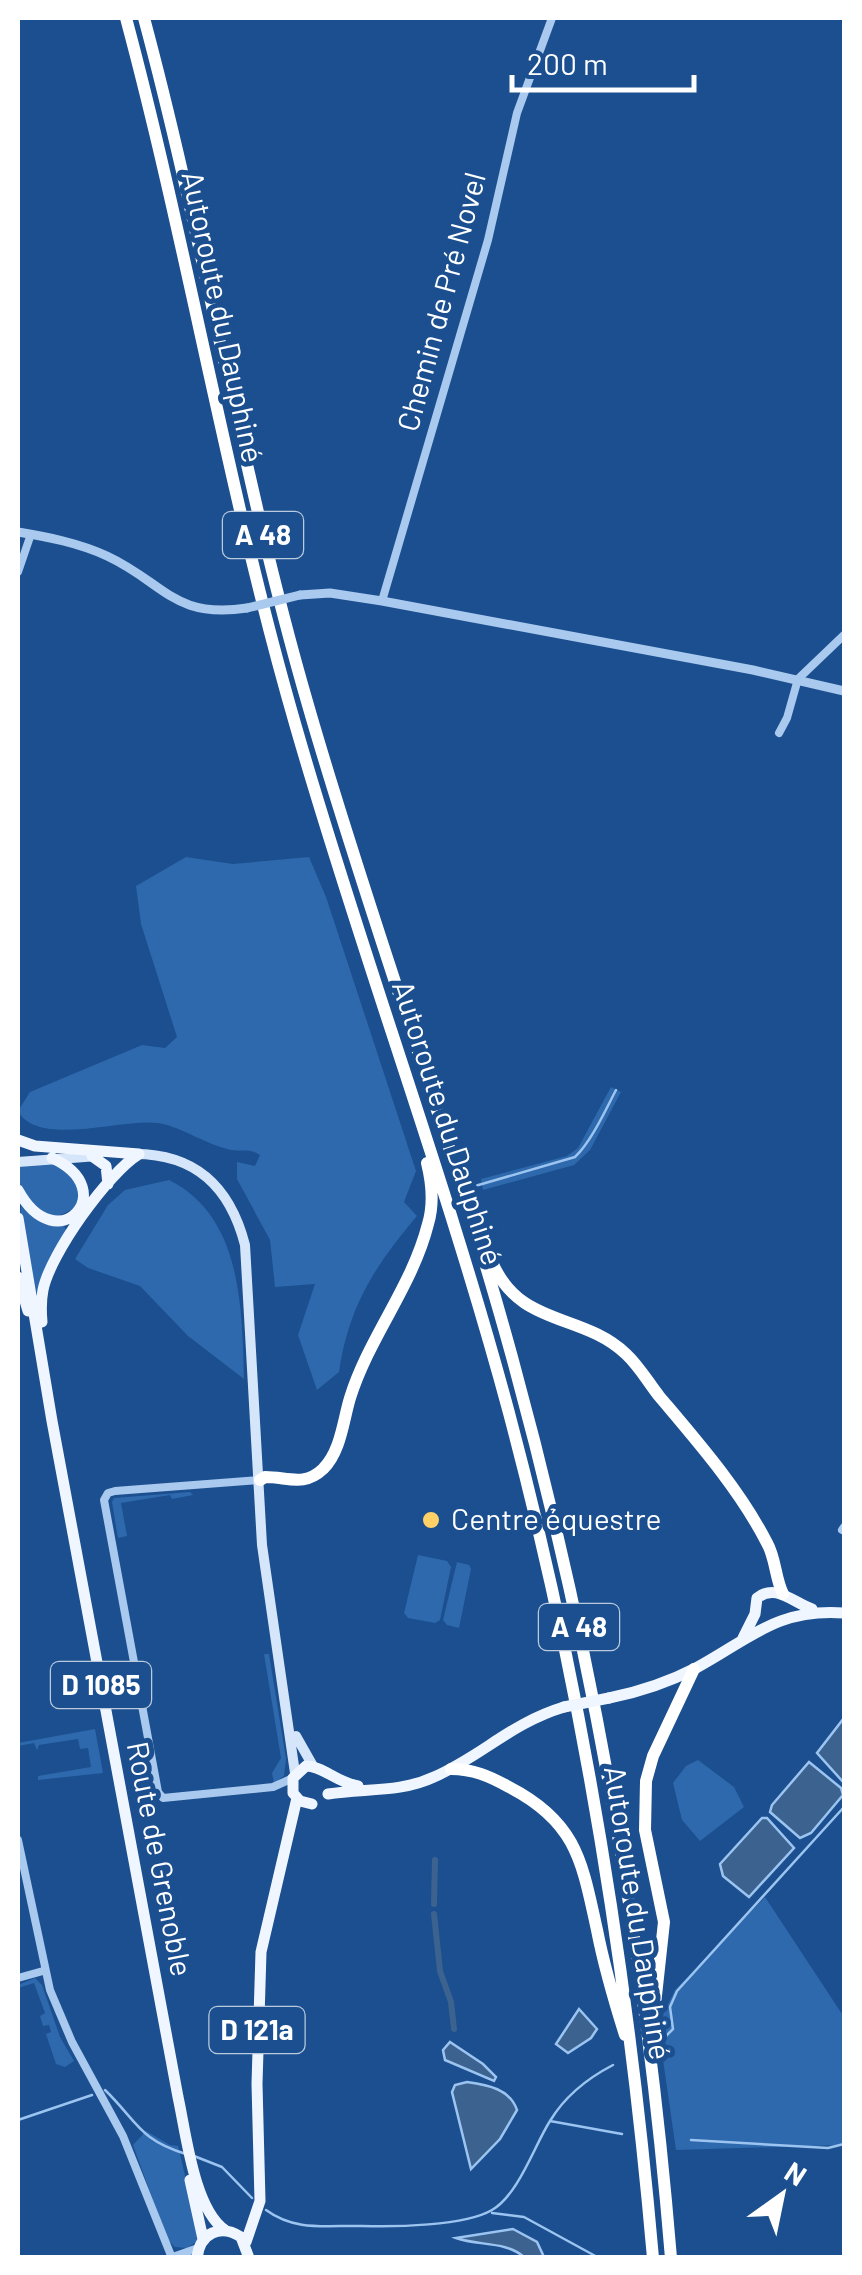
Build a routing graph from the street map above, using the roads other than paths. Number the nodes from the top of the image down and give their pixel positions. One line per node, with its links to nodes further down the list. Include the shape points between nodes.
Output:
1 (126, 18): 12 (highway, Autoroute du Dauphiné / A 48, via 274,648)
2 (144, 18): 20 (highway, Autoroute du Dauphiné / A 48, via 306,700)
3 (552, 18): 7 (street, Chemin de Pré Novel, via 516,113 488,240)
4 (18, 532): 5 (street)
5 (31, 534): 6 (street); 7 (street, bridge, via 106,555 192,608 247,608 330,592)
6 (18, 572)
7 (382, 601): 9 (street)
8 (844, 635): 9 (street)
9 (798, 679): 10 (street); 11 (street)
10 (844, 691)
11 (779, 733)
12 (405, 1069): 26 (highway, via 431,1185 425,1235 366,1356 327,1464 301,1481); 52 (highway, Autoroute du Dauphiné / A 48, via 494,1357 555,1598 606,1856)
13 (18, 1140): 14 (main road)
14 (139, 1154): 15 (main road); 18 (main road); 26 (main road, via 164,1156 199,1172 237,1216 248,1262)
15 (92, 1156): 16 (main road); 18 (main road, via 106,1166)
16 (52, 1158): 17 (main road); 19 (main road, via 80,1177 84,1196 78,1210 49,1222 32,1212)
17 (18, 1162)
18 (108, 1184): 25 (main road, via 65,1242 43,1288)
19 (18, 1190)
20 (466, 1200): 27 (highway, via 496,1272 516,1298 607,1340 640,1369 764,1536); 51 (highway, Autoroute du Dauphiné / A 48, via 581,1636)
21 (18, 1218): 24 (main road, Route de Grenoble / D 1085)
22 (18, 1254): 24 (main road, Route de Grenoble / D 1085)
23 (18, 1277): 24 (main road)
24 (36, 1335): 25 (main road, Route de Grenoble / D 1085)
25 (52, 1421): 53 (main road, Route de Grenoble / D 1085)
26 (260, 1480): 35 (main road, via 267,1589); 42 (street, via 115,1491 104,1500 158,1792 163,1798)
27 (785, 1596): 28 (main road); 30 (main road, via 761,1594); 31 (main road)
28 (821, 1611): 29 (main road); 31 (main road)
29 (844, 1613)
30 (755, 1614): 32 (main road); 33 (main road)
31 (786, 1619): 32 (main road)
32 (769, 1625): 33 (main road)
33 (741, 1641): 34 (main road)
34 (694, 1669): 36 (main road, bridge, via 516,1726); 51 (highway, via 646,1781 645,1830 664,1922)
35 (289, 1716): 37 (main road); 40 (main road)
36 (475, 1754): 38 (main road); 39 (highway)
37 (312, 1766): 40 (main road); 41 (main road)
38 (451, 1769): 39 (highway); 43 (main road, via 402,1788)
39 (480, 1772): 52 (highway, via 531,1798 579,1856)
40 (294, 1776): 42 (street); 45 (main road)
41 (329, 1776): 43 (main road); 44 (main road)
42 (273, 1786): 45 (street)
43 (376, 1790): 44 (main road)
44 (328, 1794): 46 (main road)
45 (295, 1796): 46 (main road); 47 (main road, D 121a)
46 (312, 1804): 47 (main road, D 121a)
47 (289, 1836): 54 (main road, D 121a, via 261,1952 260,2201)
48 (18, 1840): 49 (street)
49 (43, 1971): 50 (street); 56 (street, via 64,2028 123,2136)
50 (18, 1978)
51 (652, 2062): 59 (highway, Autoroute du Dauphiné / A 48)
52 (635, 2067): 58 (highway, Autoroute du Dauphiné / A 48)
53 (196, 2188): 54 (main road, D 1085, via 212,2220); 55 (main road, D 1085)
54 (241, 2243): 55 (main road, via 210,2233); 57 (street)
55 (199, 2248): 56 (street)
56 (170, 2257)
57 (261, 2258)
58 (653, 2258)
59 (671, 2258)

